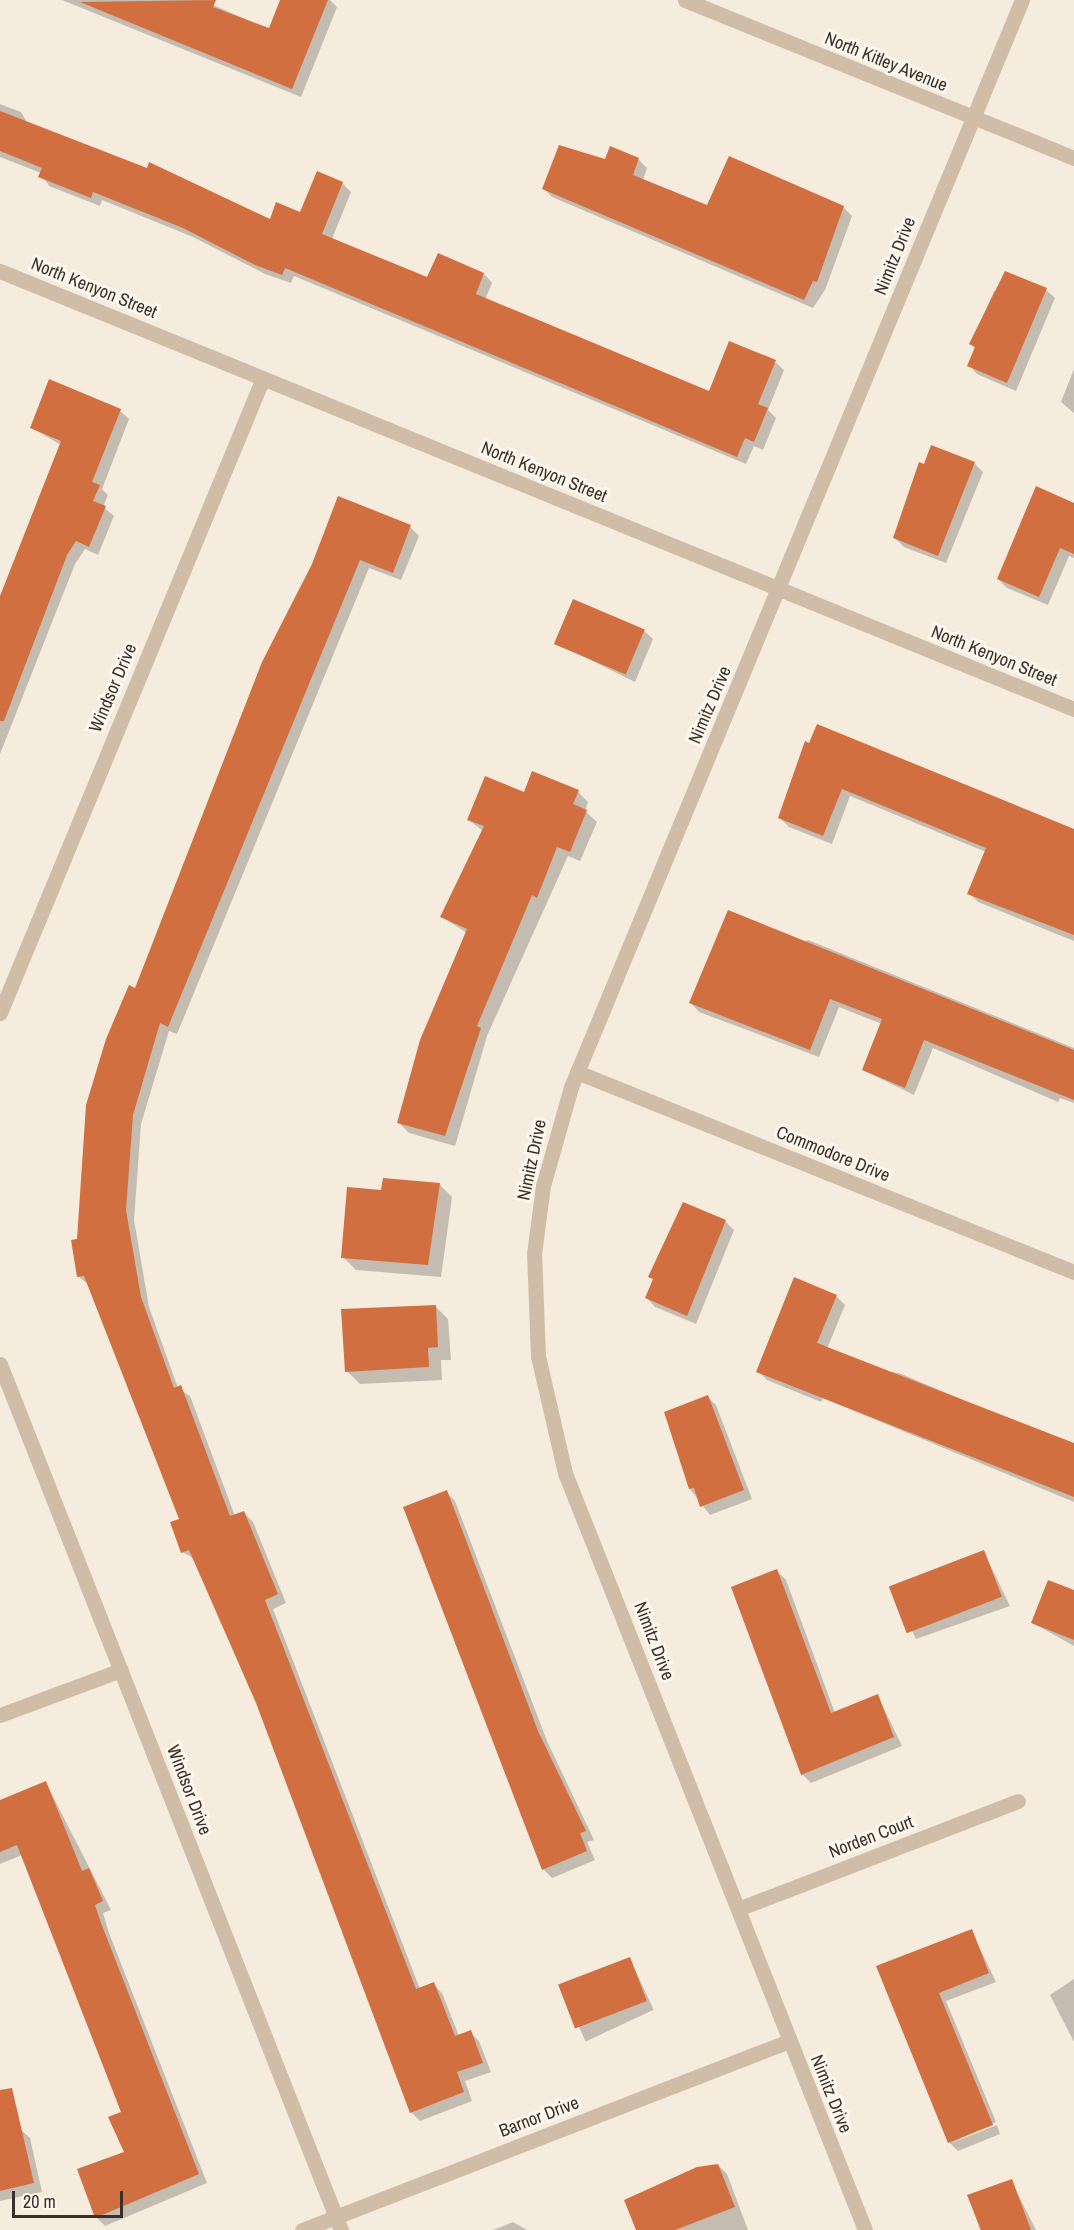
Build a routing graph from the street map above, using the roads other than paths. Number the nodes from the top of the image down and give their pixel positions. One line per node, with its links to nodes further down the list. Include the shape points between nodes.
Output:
1 (685, 0): 3 (street, North Kitley Avenue)
2 (1022, 0): 3 (street, Nimitz Drive)
3 (973, 118): 4 (street, North Kitley Avenue); 7 (street, Nimitz Drive)
4 (1074, 158)
5 (0, 271): 6 (street, North Kenyon Street)
6 (263, 378): 7 (street, North Kenyon Street); 9 (street, Windsor Drive)
7 (780, 589): 8 (street, North Kenyon Street); 10 (street, Nimitz Drive)
8 (1074, 709)
9 (0, 1013)
10 (577, 1072): 11 (street, Commodore Drive); 16 (street, Nimitz Drive, via 560,1119 535,1236 534,1322 544,1391 565,1473)
11 (1074, 1272)
12 (0, 1364): 13 (street, Windsor Drive)
13 (121, 1670): 14 (street); 18 (street, Windsor Drive)
14 (0, 1715)
15 (1018, 1801): 16 (street, Norden Court)
16 (738, 1909): 17 (street, Nimitz Drive)
17 (789, 2041): 18 (street, Barnor Drive); 20 (street, Nimitz Drive)
18 (339, 2224): 19 (street, Barnor Drive)
19 (302, 2230)
20 (864, 2230)

